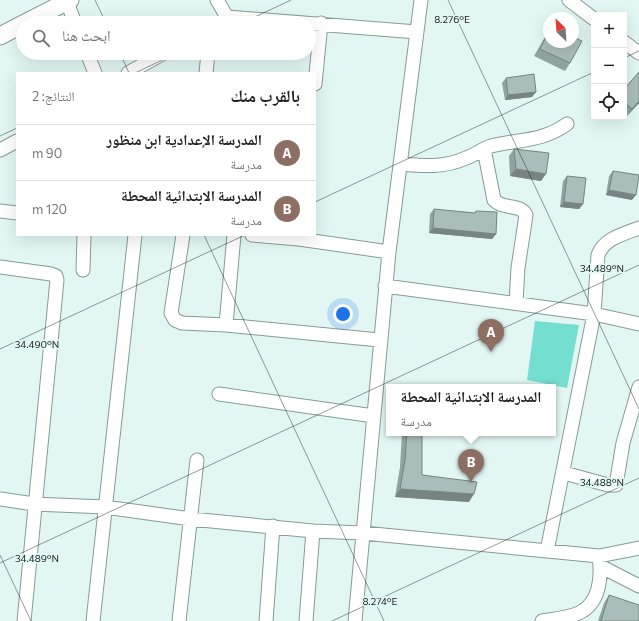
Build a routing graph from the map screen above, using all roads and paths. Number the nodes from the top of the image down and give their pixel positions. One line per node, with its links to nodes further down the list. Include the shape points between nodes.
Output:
1 (217, 0): 7 (street)
2 (421, 0): 12 (street)
3 (68, 1): 5 (main road); 6 (street)
4 (575, 2): 8 (street)
5 (38, 16)
6 (73, 16)
7 (221, 16)
8 (591, 16)
9 (316, 24): 10 (street)
10 (321, 24): 12 (street); 22 (street)
11 (16, 27): 13 (main road)
12 (417, 32): 27 (street)
13 (0, 36)
14 (627, 44): 15 (street)
15 (639, 53)
16 (90, 60): 20 (street)
17 (152, 60): 19 (street)
18 (207, 60): 21 (street)
19 (134, 71)
20 (95, 72)
21 (206, 72)
22 (316, 74)
23 (567, 124): 26 (street, via 543,137)
24 (16, 142): 25 (street)
25 (0, 150)
26 (484, 150): 27 (street, via 445,165); 41 (street, via 494,200 498,205 520,209 526,215)
27 (400, 164): 37 (street)
28 (0, 211): 29 (street)
29 (16, 213)
30 (639, 228): 42 (street, via 601,247 598,255)
31 (84, 236): 39 (street)
32 (135, 236): 53 (street)
33 (183, 236): 44 (street, via 171,313 175,320 182,323)
34 (234, 236): 44 (street)
35 (276, 236): 36 (street)
36 (299, 237): 37 (street)
37 (388, 252): 40 (street)
38 (0, 267): 52 (street, via 51,274 58,280)
39 (83, 270)
40 (385, 286): 41 (street); 45 (street)
41 (516, 303): 42 (street)
42 (594, 314): 43 (street); 50 (street)
43 (639, 324)
44 (226, 325): 45 (street)
45 (379, 340): 48 (street)
46 (639, 388): 50 (street, via 623,443 616,485)
47 (219, 394): 48 (street)
48 (374, 416): 57 (street)
49 (197, 460): 54 (street)
50 (564, 473): 59 (street)
51 (0, 499): 52 (street)
52 (34, 504): 53 (street); 62 (street)
53 (104, 507): 54 (street); 63 (street)
54 (191, 519): 55 (street); 64 (street)
55 (273, 526): 56 (street); 65 (street)
56 (313, 531): 57 (street); 66 (street)
57 (362, 533): 59 (street); 67 (street)
58 (639, 548): 60 (street)
59 (547, 551): 60 (street)
60 (600, 561): 61 (street); 68 (street, via 596,594 589,607 571,616)
61 (639, 586)
62 (24, 621)
63 (93, 621)
64 (179, 621)
65 (266, 621)
66 (306, 621)
67 (355, 621)
68 (542, 621)

